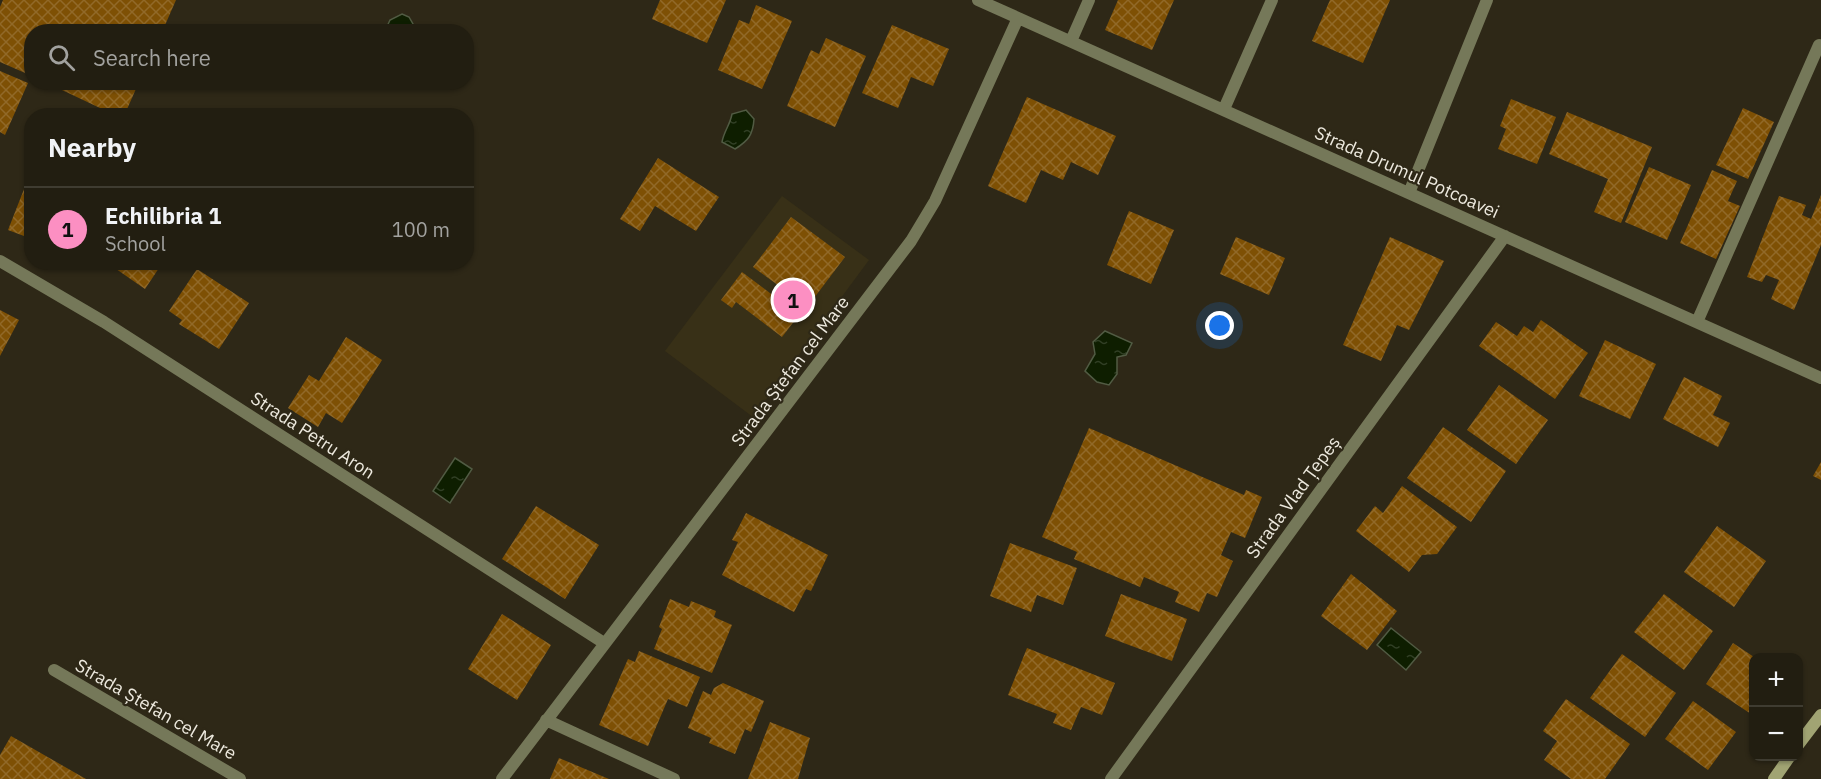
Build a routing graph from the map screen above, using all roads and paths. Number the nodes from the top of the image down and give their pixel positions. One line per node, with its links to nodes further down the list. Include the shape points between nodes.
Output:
1 (978, 0): 5 (street, Strada Drumul Potcoavei)
2 (1089, 0): 6 (street)
3 (1272, 0): 8 (street)
4 (1487, 0): 9 (street)
5 (1018, 18): 6 (street, Strada Drumul Potcoavei); 14 (street, Strada Ștefan cel Mare, via 935,201 911,241)
6 (1071, 41): 8 (street, Strada Drumul Potcoavei)
7 (1819, 45): 12 (street)
8 (1224, 109): 9 (street, Strada Drumul Potcoavei)
9 (1409, 193): 10 (street, Strada Drumul Potcoavei)
10 (1505, 236): 12 (street, Strada Drumul Potcoavei); 23 (street, Strada Vlad Țepeș)
11 (0, 261): 14 (street, Strada Petru Aron, via 104,322)
12 (1697, 322): 13 (street, Strada Drumul Potcoavei)
13 (1821, 378)
14 (604, 644): 17 (street, Strada Ștefan cel Mare)
15 (54, 670): 20 (street, Strada Ștefan cel Mare)
16 (1821, 714): 18 (main road)
17 (546, 720): 21 (street, Strada Ștefan cel Mare); 22 (street)
18 (1803, 739)
19 (1787, 761): 24 (main road)
20 (240, 779)
21 (502, 779)
22 (674, 779)
23 (1111, 779)
24 (1774, 779)

